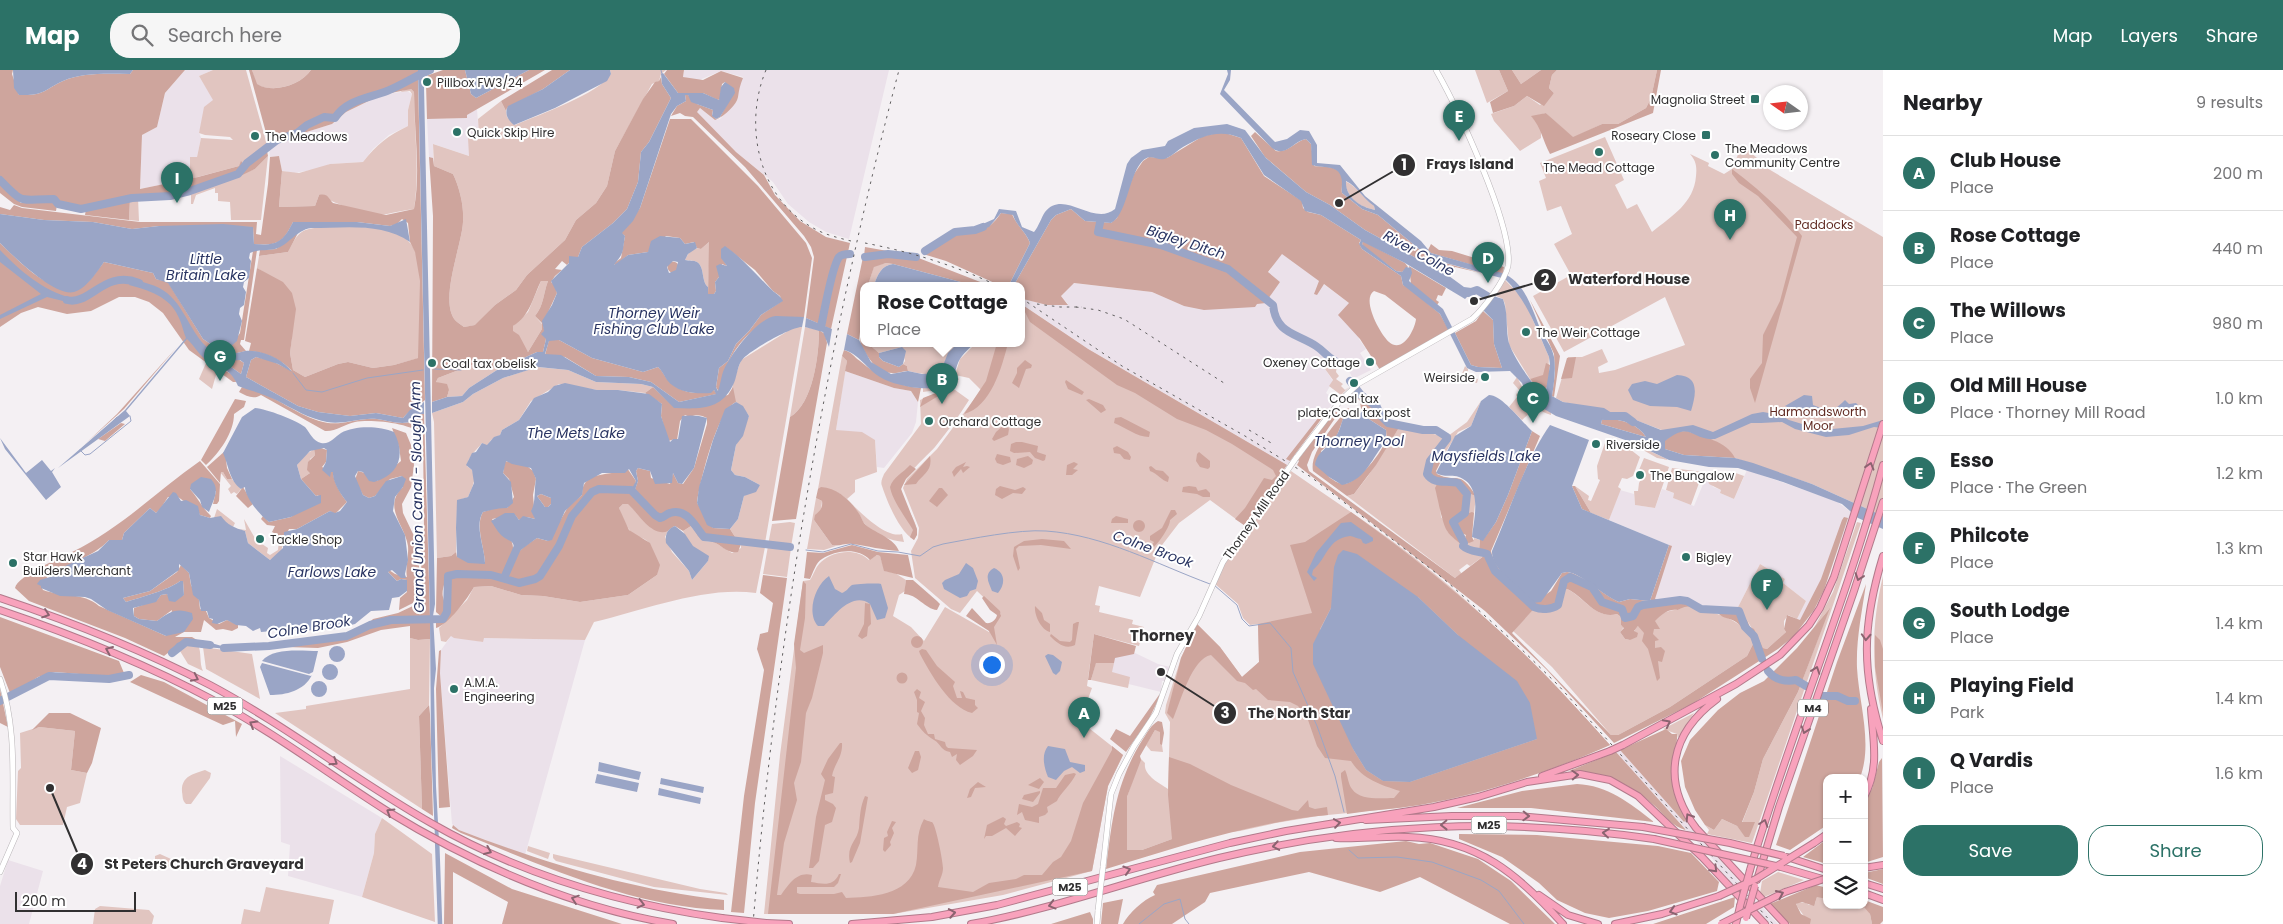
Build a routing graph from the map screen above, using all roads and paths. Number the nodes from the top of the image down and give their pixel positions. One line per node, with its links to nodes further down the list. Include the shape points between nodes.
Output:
1 (1436, 70): 34 (street, Thorney Mill Road, bridge, via 1451,97 1506,236 1507,270 1472,319 1355,386 1340,401 1233,546 1177,654 1156,714 1134,746 1111,794)
2 (1883, 424): 10 (highway, one-way to 2, via 1780,655 1809,625 1829,589)
3 (1883, 465): 39 (highway, M4, one-way to 3, bridge, via 1781,771 1865,528)
4 (1883, 502): 28 (highway, M4, one-way to 28, bridge, via 1785,789)
5 (1883, 556): 9 (highway, one-way to 9, via 1867,623)
6 (0, 598): 29 (highway, M25, one-way to 29, bridge, via 97,633 210,685 431,823 530,869 596,892 654,907)
7 (0, 610): 30 (highway, M25, one-way to 7, via 593,906 524,882 432,837 216,702 95,644)
8 (0, 679): 20 (street, via 13,745 13,828 17,833)
9 (1869, 683): 11 (highway); 13 (highway, via 1876,758)
10 (1736, 684): 12 (highway, one-way to 10, bridge, via 1623,745); 41 (highway, one-way to 10, via 1696,828 1678,792 1676,759 1684,734 1697,716)
11 (1883, 741)
12 (1527, 782): 14 (highway, via 1456,802); 40 (highway, one-way to 40, via 1580,774 1605,778 1626,788 1667,822)
13 (1868, 788)
14 (1355, 820): 19 (highway, M25, one-way to 19, bridge, via 1561,818 1642,827 1730,843); 32 (highway, M25, one-way to 14, via 932,917 997,905 1220,845)
15 (1823, 837): 37 (highway, one-way to 37, bridge, via 1756,879 1719,896 1656,916)
16 (1324, 838): 21 (highway, M25, one-way to 16, bridge, via 1654,839 1580,830 1486,825 1378,830); 24 (highway, via 1406,836 1446,841 1491,858); 33 (highway, M25, one-way to 33, via 1217,858 1051,906)
17 (1883, 864): 18 (highway)
18 (1868, 867)
19 (1823, 869)
20 (0, 872)
21 (1823, 878)
22 (1823, 880): 38 (highway, one-way to 22, bridge, via 1785,892)
23 (1868, 884): 25 (highway)
24 (1529, 889): 35 (highway); 36 (highway, via 1568,915)
25 (1883, 890)
26 (1868, 894): 27 (highway)
27 (1883, 900)
28 (1746, 921)
29 (766, 923): 31 (highway, M25)
30 (673, 924)
31 (790, 924)
32 (852, 924)
33 (971, 924)
34 (1097, 924)
35 (1563, 924)
36 (1598, 924)
37 (1615, 924)
38 (1721, 924)
39 (1736, 924)
40 (1765, 924)
41 (1785, 924)

